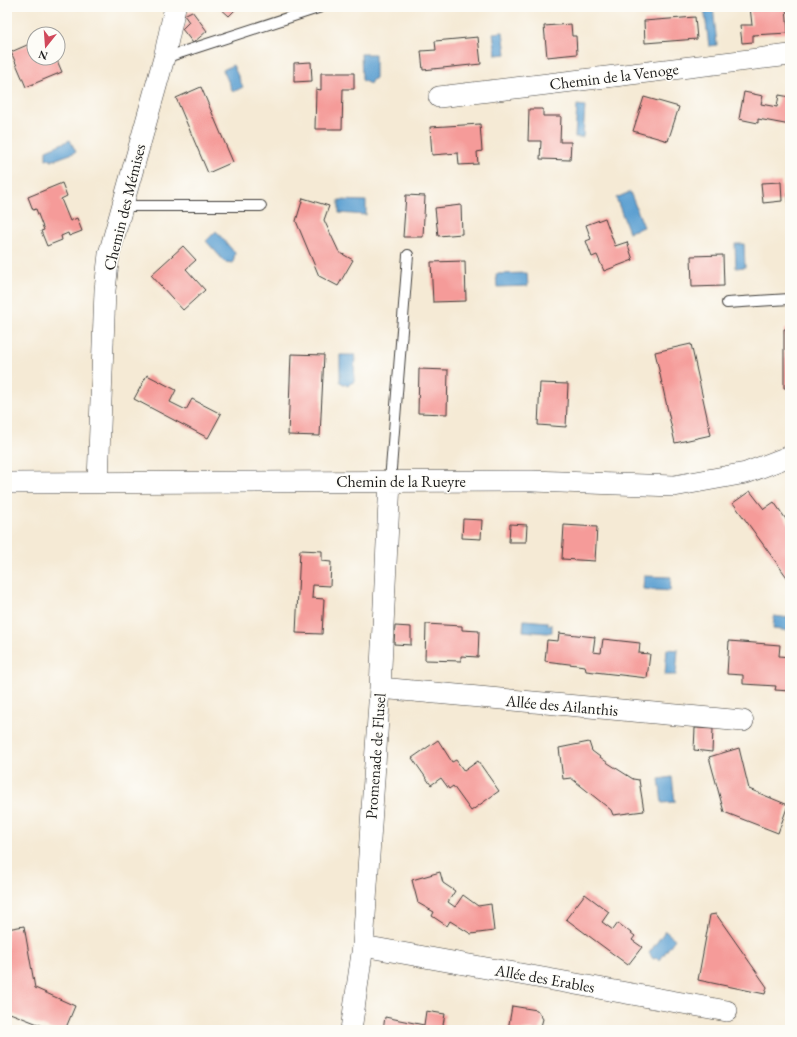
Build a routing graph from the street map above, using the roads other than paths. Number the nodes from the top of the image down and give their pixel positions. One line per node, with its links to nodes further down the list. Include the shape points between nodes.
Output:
1 (175, 7): 4 (street, Chemin des Mémises)
2 (321, 7): 4 (lane)
3 (790, 55): 5 (street, Chemin de la Venoge)
4 (164, 58): 6 (street, Chemin des Mémises)
5 (439, 97)
6 (122, 206): 7 (lane); 13 (street, Chemin des Mémises, via 109,254 105,290)
7 (261, 206)
8 (408, 255): 12 (lane)
9 (790, 300): 10 (lane)
10 (727, 303)
11 (790, 456): 12 (street, Chemin de la Rueyre, via 746,473 674,486 532,481)
12 (390, 481): 13 (street, Chemin de la Rueyre); 15 (street, Promenade de Flusel)
13 (98, 482): 14 (street, Chemin de la Rueyre)
14 (7, 483)
15 (380, 688): 16 (street, Allée des Ailanthis); 17 (street, Promenade de Flusel)
16 (743, 721)
17 (363, 946): 18 (street, Allée des Erables); 19 (street, Promenade de Flusel)
18 (727, 1011)
19 (351, 1030)

